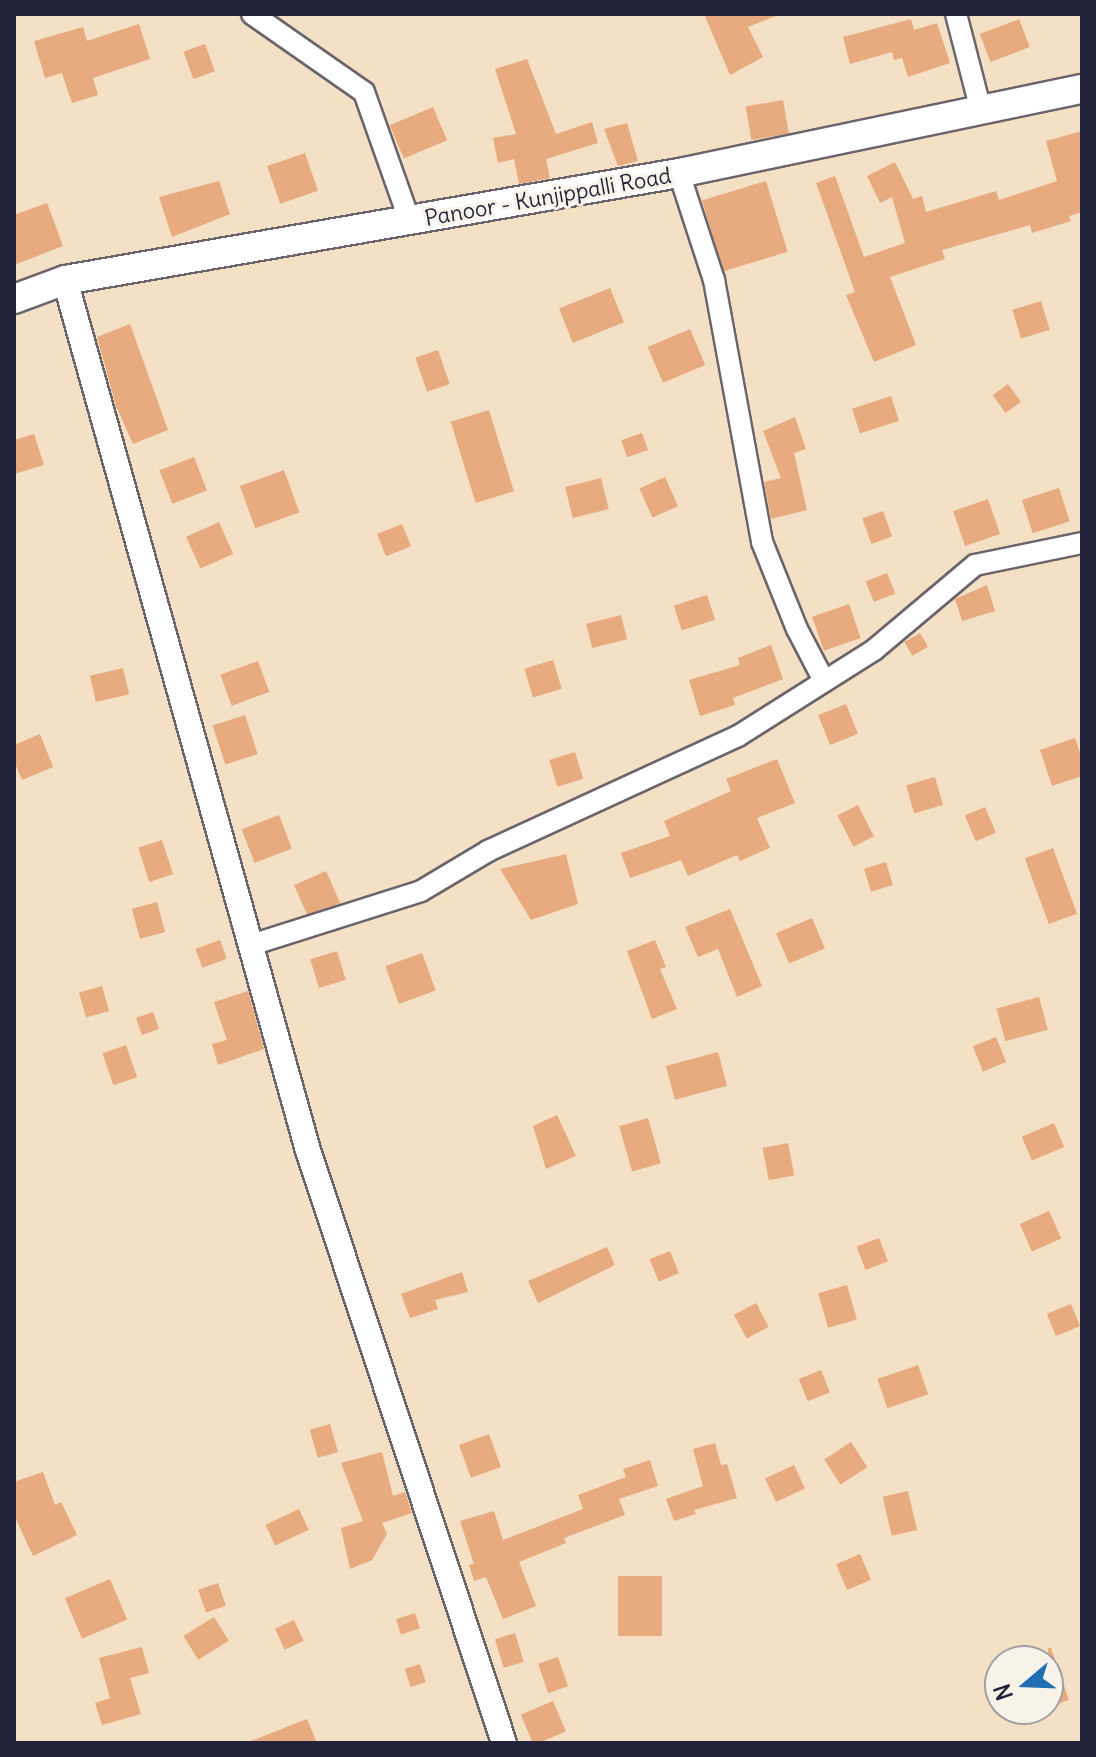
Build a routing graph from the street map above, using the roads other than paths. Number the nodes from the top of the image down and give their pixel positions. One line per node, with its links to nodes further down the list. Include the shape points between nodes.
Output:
1 (252, 14): 6 (street, via 364,92)
2 (956, 14): 4 (street)
3 (1082, 89): 4 (main road, Panoor - Kunjippalli Road)
4 (981, 111): 5 (main road, Panoor - Kunjippalli Road)
5 (679, 173): 6 (main road, Panoor - Kunjippalli Road); 10 (street, via 714,280 762,542)
6 (410, 222): 7 (main road, Panoor - Kunjippalli Road)
7 (65, 280): 8 (main road, Panoor - Kunjippalli Road); 11 (street)
8 (14, 299)
9 (1082, 543): 10 (street, via 975,565 874,650)
10 (823, 679): 11 (street, via 738,736 488,851 421,891)
11 (251, 945): 12 (street, via 307,1147)
12 (504, 1743)

